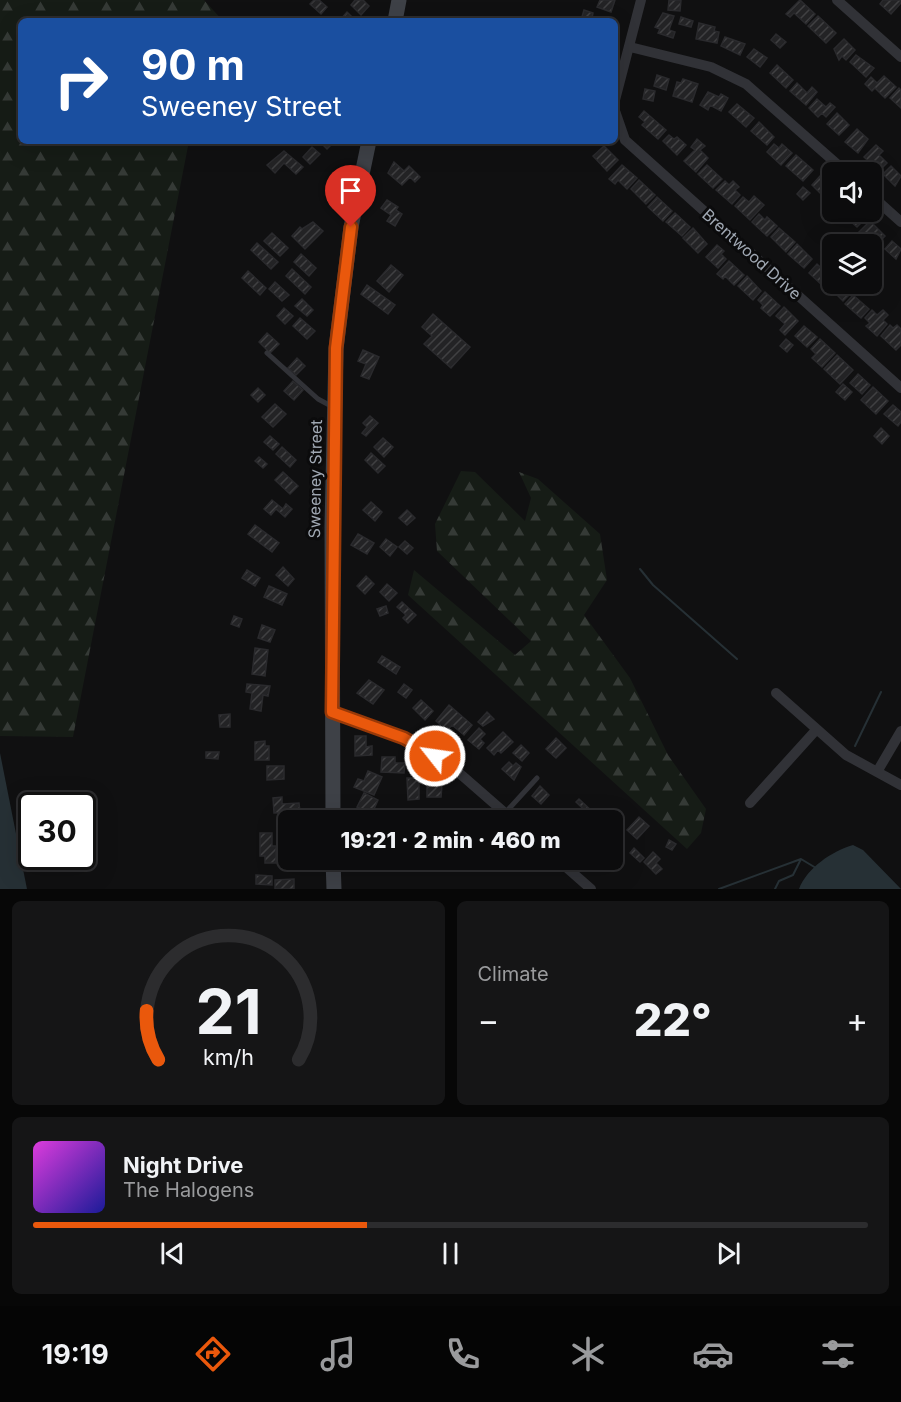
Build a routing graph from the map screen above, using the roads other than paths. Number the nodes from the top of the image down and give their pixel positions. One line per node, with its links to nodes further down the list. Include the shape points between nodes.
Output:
1 (399, 0): 4 (street)
2 (641, 0): 5 (street)
3 (837, 0): 6 (street)
4 (396, 18)
5 (630, 46): 7 (street); 10 (street, via 711,67 746,84)
6 (901, 57)
7 (618, 89)
8 (618, 120): 14 (street, Brentwood Drive, via 625,140)
9 (368, 144): 15 (street, Sweeney Street, via 351,227 336,348)
10 (835, 162)
11 (882, 205): 12 (street)
12 (901, 222)
13 (267, 353): 15 (lane, via 318,399)
14 (901, 388)
15 (335, 407): 17 (street, Sweeney Street)
16 (776, 693): 18 (street)
17 (332, 712): 24 (street, Sweeney Street); 25 (street, via 404,738 441,759)
18 (816, 730): 20 (street, via 846,755); 23 (street)
19 (901, 731): 20 (street)
20 (877, 772): 22 (street)
21 (537, 778): 26 (lane)
22 (901, 785)
23 (750, 803)
24 (333, 810)
25 (501, 810)
26 (514, 810)
27 (333, 870): 29 (street)
28 (569, 870): 30 (street)
29 (334, 889)
30 (591, 889)

